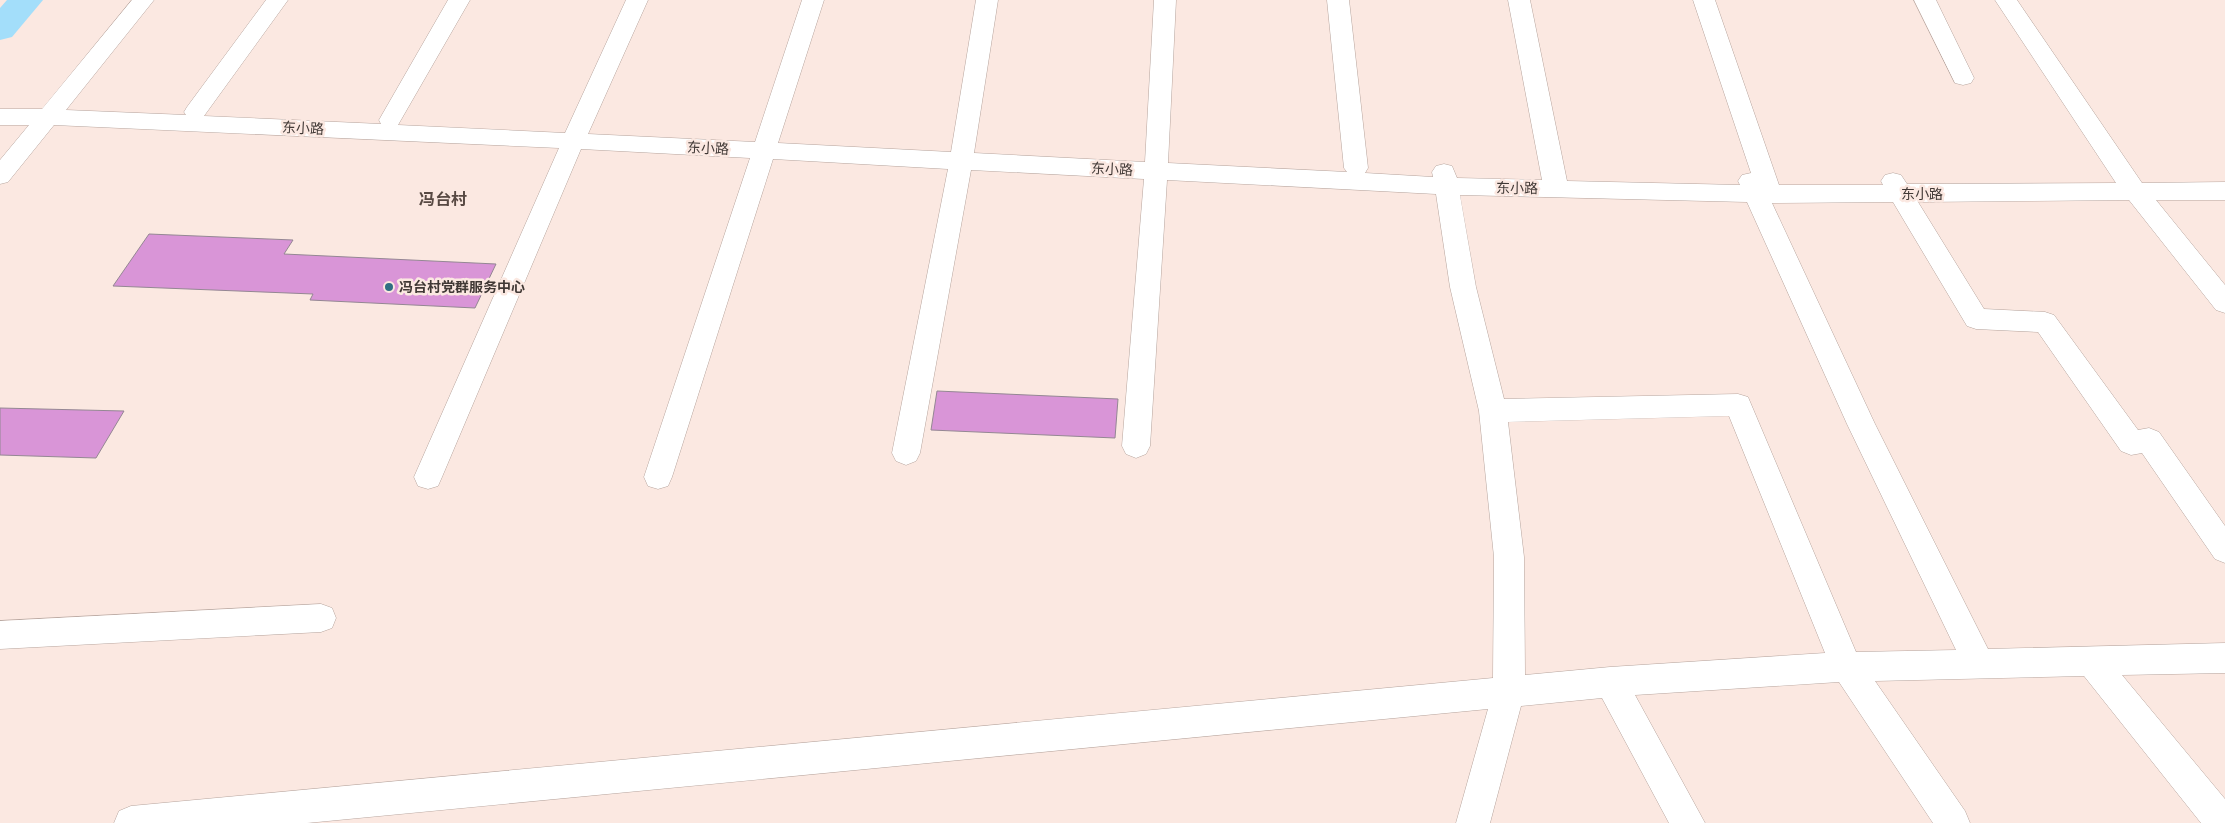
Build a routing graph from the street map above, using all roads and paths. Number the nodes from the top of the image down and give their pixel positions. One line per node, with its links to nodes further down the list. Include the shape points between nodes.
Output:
1 (143, 0): 15 (street)
2 (277, 0): 16 (street)
3 (460, 0): 18 (street)
4 (637, 0): 19 (street)
5 (813, 0): 20 (street)
6 (987, 0): 21 (street)
7 (1165, 0): 22 (street)
8 (1338, 0): 23 (street)
9 (1519, 0): 27 (street)
10 (1704, 0): 28 (street)
11 (1926, 0): 13 (street)
12 (2006, 0): 29 (street)
13 (1963, 78)
14 (0, 106): 15 (street, 东小路)
15 (52, 112): 16 (street, 东小路); 17 (street, 东小路); 19 (street, 东小路); 24 (street)
16 (195, 112): 18 (street, 东小路)
17 (0, 117)
18 (390, 120): 19 (street, 东小路)
19 (576, 134): 20 (street, 东小路); 36 (street)
20 (768, 143): 21 (street, 东小路); 37 (street)
21 (962, 152): 22 (street, 东小路); 35 (street)
22 (1157, 164): 23 (street, 东小路); 25 (street, 东小路); 34 (street)
23 (1356, 168): 25 (street, 东小路)
24 (0, 176)
25 (1446, 179): 27 (street, 东小路); 33 (street, via 1463,287)
26 (2225, 179): 29 (street, 东小路)
27 (1555, 182): 28 (street, 东小路)
28 (1760, 187): 30 (street, 东小路); 43 (street, via 1910,526)
29 (2131, 187): 30 (street, 东小路); 31 (street, 东小路); 32 (street)
30 (1897, 188): 38 (street, via 1976,319 2044,322 2132,443 2149,440)
31 (2225, 191)
32 (2224, 301)
33 (1493, 411): 44 (street, via 1738,405); 46 (street, via 1509,557)
34 (1136, 446)
35 (906, 453)
36 (428, 477)
37 (658, 477)
38 (2225, 550)
39 (321, 618): 40 (street)
40 (0, 635)
41 (2225, 658): 42 (street)
42 (2091, 661): 43 (street); 51 (street)
43 (1980, 664): 44 (street)
44 (1847, 667): 45 (street); 50 (street)
45 (1610, 682): 46 (street); 49 (street)
46 (1509, 691): 47 (street); 48 (street)
47 (131, 823)
48 (1473, 823)
49 (1688, 823)
50 (1953, 823)
51 (2223, 823)

